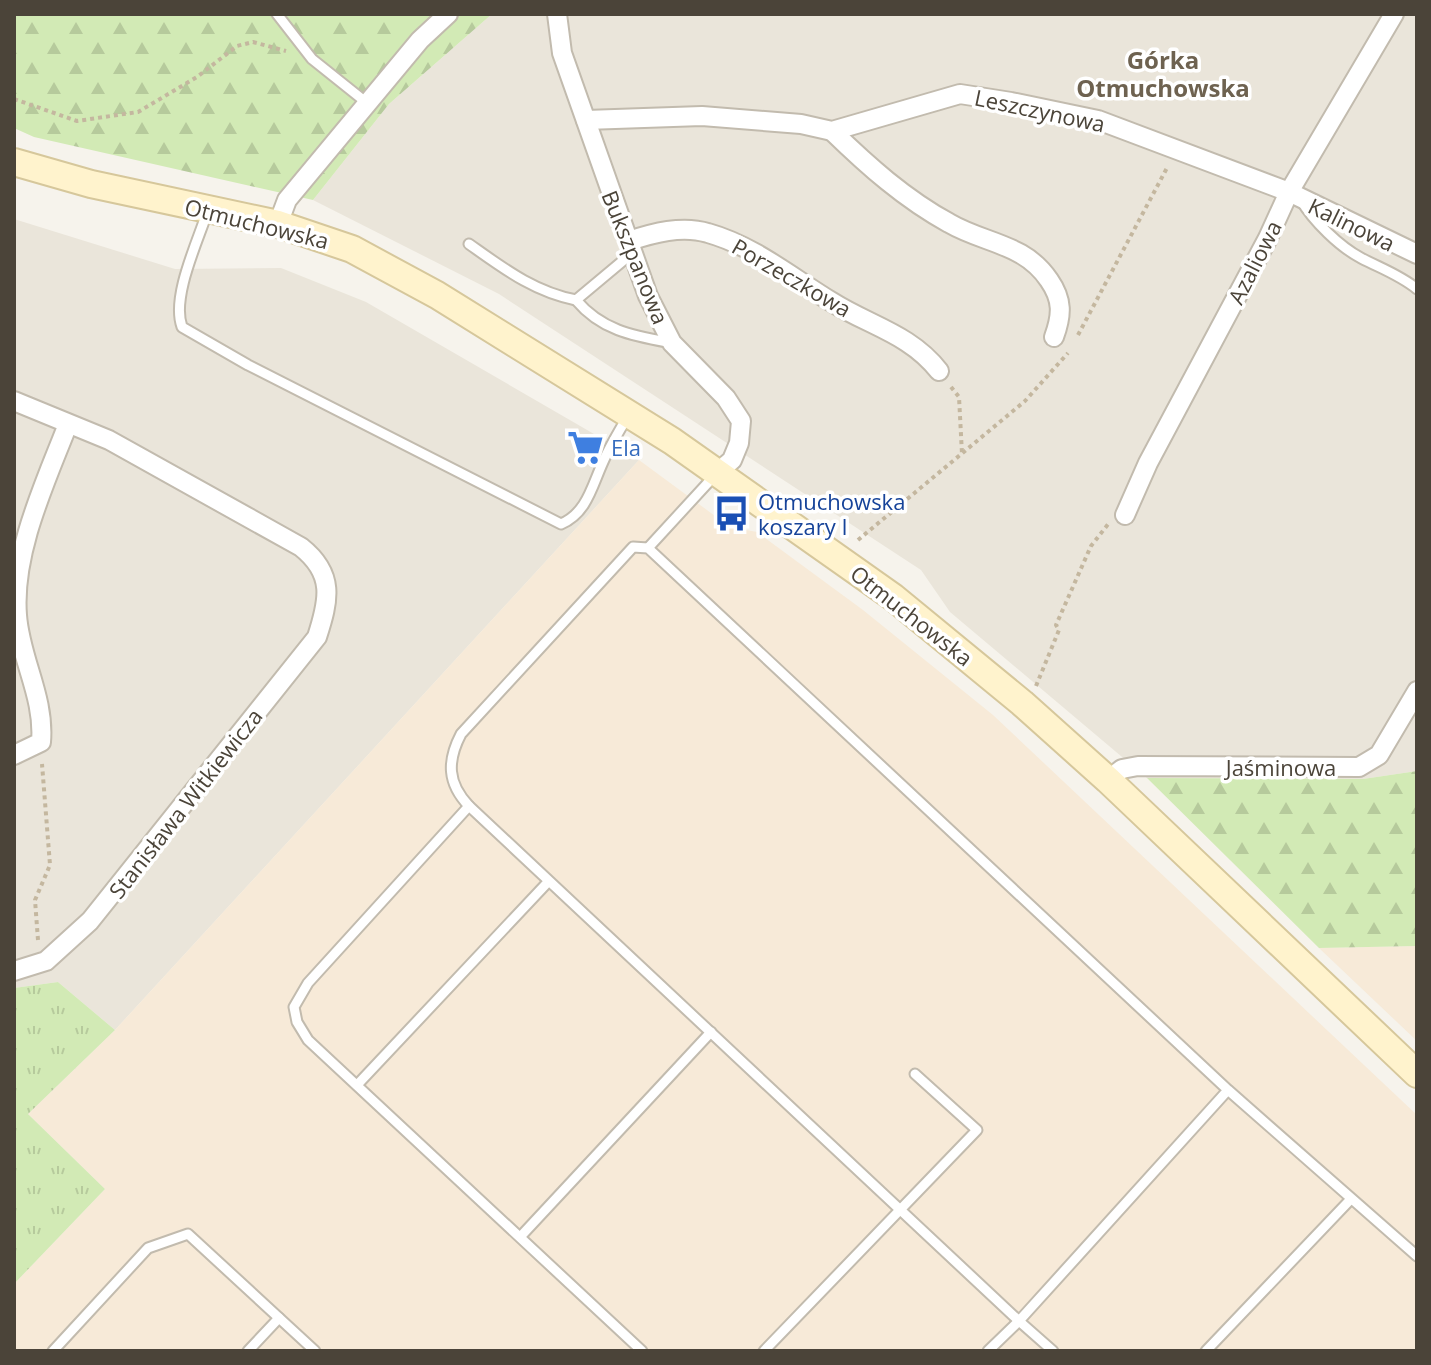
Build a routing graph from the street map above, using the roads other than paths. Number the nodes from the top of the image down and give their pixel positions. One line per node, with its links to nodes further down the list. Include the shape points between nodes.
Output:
1 (277, 14): 5 (lane, via 312,59)
2 (448, 14): 5 (street)
3 (557, 14): 6 (street, Bukszpanowa, via 562,53)
4 (1394, 14): 9 (street, Azaliowa)
5 (367, 103): 11 (street, via 287,200)
6 (586, 120): 7 (street, Leszczynowa, via 702,116); 13 (street, Bukszpanowa)
7 (832, 131): 9 (street, Leszczynowa, via 960,94 1098,120); 17 (street, via 915,202 951,225 1017,249 1038,264 1060,303 1062,315)
8 (14, 162): 10 (main road, Otmuchowska)
9 (1294, 195): 14 (street, Kalinowa); 15 (lane, via 1357,256); 24 (street, Azaliowa)
10 (208, 210): 11 (main road, Otmuchowska); 21 (lane, via 181,293 182,327 561,524 574,518 593,490)
11 (278, 224): 21 (main road, Otmuchowska, via 374,260)
12 (469, 244): 16 (lane, via 519,279 553,296)
13 (630, 247): 16 (lane); 18 (street, Bukszpanowa); 19 (street, Porzeczkowa, via 678,230 705,232 734,243 835,304 897,333 923,350)
14 (1417, 254)
15 (1417, 289)
16 (576, 300): 18 (lane, via 602,325)
17 (1054, 337)
18 (672, 343): 23 (street, Bukszpanowa, via 726,398 741,421 732,460)
19 (939, 371)
20 (14, 401): 22 (street)
21 (628, 414): 23 (main road, Otmuchowska)
22 (68, 424): 27 (street, via 27,536 17,612 38,697 41,742); 31 (street, Stanisława Witkiewicza, via 109,440 301,547 316,559 325,577 327,606 317,637 90,921 46,961)
23 (718, 472): 25 (lane); 28 (main road, Otmuchowska, via 893,597)
24 (1125, 515)
25 (648, 548): 29 (lane, via 633,547 461,734 449,774); 36 (lane)
26 (1417, 691): 28 (street, Jaśminowa, via 1379,755 1359,767 1138,766 1122,769)
27 (14, 755)
28 (1108, 780): 34 (main road, Otmuchowska)
29 (469, 806): 30 (lane); 35 (lane, via 308,983 294,1007 308,1040)
30 (548, 882): 32 (lane); 35 (lane)
31 (14, 971)
32 (711, 1032): 38 (lane); 39 (lane)
33 (915, 1074): 38 (lane, via 977,1130)
34 (1417, 1074)
35 (357, 1085): 39 (lane)
36 (1228, 1090): 37 (lane); 42 (lane)
37 (1350, 1200): 40 (lane); 50 (lane)
38 (900, 1210): 42 (lane); 47 (lane)
39 (521, 1236): 46 (lane)
40 (1417, 1256)
41 (279, 1318): 43 (lane, via 188,1234 148,1248); 44 (lane); 45 (lane)
42 (1019, 1321): 48 (lane); 49 (lane)
43 (53, 1351)
44 (248, 1351)
45 (315, 1351)
46 (642, 1351)
47 (764, 1351)
48 (988, 1351)
49 (1053, 1351)
50 (1206, 1351)

